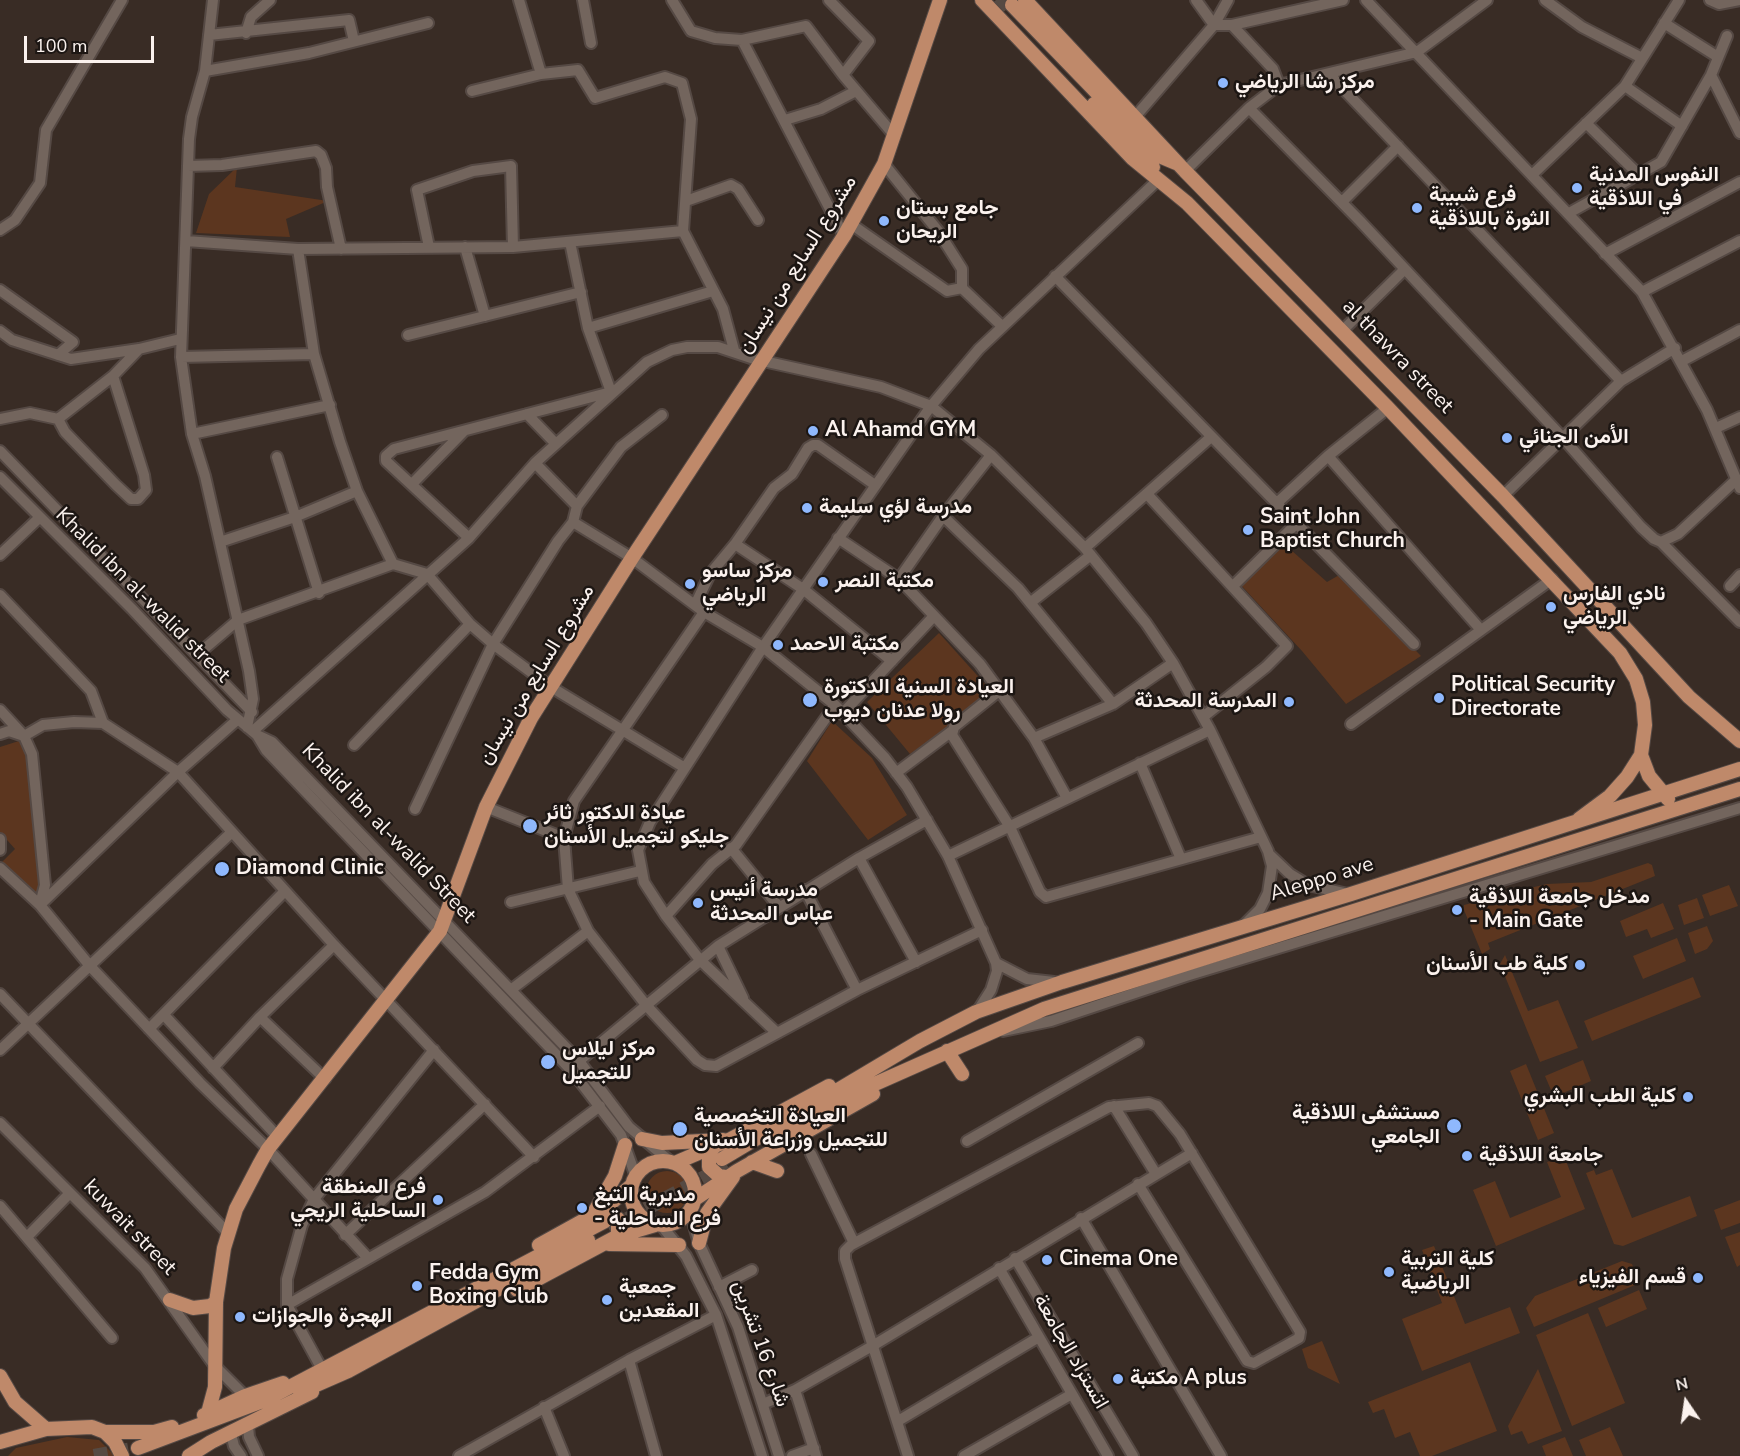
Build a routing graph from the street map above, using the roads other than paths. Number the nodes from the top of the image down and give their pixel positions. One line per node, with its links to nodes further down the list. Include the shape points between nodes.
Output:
1 (122, 0): 61 (street, via 46,130 40,183 15,220)
2 (213, 0): 25 (street)
3 (270, 0): 24 (street, via 252,17)
4 (519, 0): 34 (street)
5 (583, 0): 29 (street)
6 (672, 0): 27 (street, via 691,31)
7 (829, 0): 36 (street, via 869,41)
8 (940, 0): 48 (main road, مشروع السابع من نيسان)
9 (982, 0): 55 (main road, al thawra street)
10 (1196, 0): 22 (street)
11 (1228, 0): 22 (street)
12 (1343, 0): 23 (street)
13 (1366, 0): 30 (street)
14 (1487, 0): 30 (street)
15 (1545, 0): 32 (street, via 1582,27)
16 (1710, 0): 17 (street, via 1719,4)
17 (1740, 0)
18 (1674, 1): 21 (street)
19 (1014, 6): 43 (main road, al thawra street); 52 (main road, via 1157,155); 55 (main road, via 1149,162)
20 (428, 23): 28 (street)
21 (1664, 23): 31 (street); 32 (street)
22 (1214, 25): 23 (street); 43 (street)
23 (1232, 25): 38 (street, via 1273,69)
24 (246, 33): 25 (street); 28 (street, via 349,20)
25 (209, 35): 33 (street)
26 (1727, 36): 31 (street)
27 (742, 40): 36 (street, via 806,26); 44 (street)
28 (354, 41): 33 (street)
29 (591, 43)
30 (1417, 52): 35 (street); 53 (street)
31 (1718, 57): 37 (street)
32 (1642, 58): 39 (street)
33 (206, 71): 51 (street, via 192,117)
34 (541, 74): 40 (street); 57 (street, via 578,70 595,98 665,77 682,83 691,119)
35 (1329, 74): 38 (street); 49 (street)
36 (843, 75): 41 (street)
37 (1711, 75): 46 (street); 47 (street)
38 (1279, 85): 42 (street)
39 (1625, 86): 45 (street); 46 (street)
40 (472, 90)
41 (856, 91): 44 (street, via 821,109); 48 (street)
42 (1249, 108): 52 (street); 58 (street)
43 (1136, 117): 52 (main road, al thawra street)
44 (785, 120): 62 (street)
45 (1586, 123): 53 (street); 54 (street)
46 (1682, 126): 54 (street, via 1661,162)
47 (1740, 133)
48 (894, 135): 50 (main road, مشروع السابع من نيسان)
49 (1398, 146): 58 (street); 97 (street)
50 (884, 164): 62 (main road, مشروع السابع من نيسان); 75 (street, via 938,231 962,269)
51 (188, 166): 64 (street); 71 (street, via 316,151 326,168)
52 (1181, 167): 85 (main road, al thawra street)
53 (1532, 175): 59 (street)
54 (1639, 175): 59 (street)
55 (1157, 181): 74 (street); 101 (main road, al thawra street, via 1186,203)
56 (1740, 182): 72 (street)
57 (686, 201): 60 (street, via 731,185 738,189); 63 (street)
58 (1342, 202): 73 (street)
59 (1569, 213): 72 (street)
60 (758, 220)
61 (0, 230)
62 (848, 230): 75 (street, via 948,291); 94 (main road, مشروع السابع من نيسان)
63 (683, 231): 66 (street); 77 (street)
64 (186, 241): 70 (street); 87 (street)
65 (1740, 241): 79 (street)
66 (570, 242): 68 (street); 78 (street)
67 (465, 247): 68 (street); 69 (street); 80 (street)
68 (513, 247): 69 (street, via 511,166 473,171 417,190)
69 (429, 248): 71 (street)
70 (298, 249): 71 (street); 91 (street)
71 (341, 249)
72 (1605, 254): 79 (street)
73 (1405, 270): 85 (street); 111 (street)
74 (1055, 276): 81 (street); 110 (street)
75 (962, 288): 81 (street)
76 (0, 290): 92 (street, via 73,342)
77 (713, 291): 82 (street); 90 (street, via 723,309)
78 (580, 292): 80 (street); 82 (street)
79 (1642, 292): 88 (street)
80 (485, 316): 86 (street)
81 (1002, 326): 100 (street)
82 (588, 328): 98 (street)
83 (1740, 330): 95 (street)
84 (0, 331): 92 (street, via 12,340)
85 (1342, 331): 124 (main road, al thawra street)
86 (408, 335)
87 (180, 339): 89 (street); 93 (street)
88 (1675, 348): 95 (street); 97 (street)
89 (139, 350): 92 (street, via 71,359); 96 (street)
90 (734, 350): 94 (street); 98 (street, via 701,346 672,350 647,362)
91 (314, 354): 93 (street); 99 (street)
92 (58, 355)
93 (181, 357): 109 (street)
94 (764, 360): 100 (street, via 881,387); 139 (main road, مشروع السابع من نيسان)
95 (1682, 361): 107 (street)
96 (113, 376): 106 (street); 106 (street, via 144,475 146,490 142,497 131,499 65,432)
97 (1621, 381): 111 (street)
98 (611, 392): 102 (street); 112 (street)
99 (330, 405): 109 (street); 122 (street)
100 (931, 406): 114 (street); 121 (street)
101 (1388, 408): 115 (street); 144 (main road, al thawra street)
102 (527, 414): 108 (street); 112 (street)
103 (662, 415): 126 (street, via 621,447)
104 (1740, 417): 107 (street)
105 (0, 419): 106 (street, via 30,413)
106 (58, 419)
107 (1716, 428): 120 (street)
108 (464, 431): 119 (street); 119 (street, via 389,451 386,461)
109 (192, 435): 134 (street)
110 (1211, 437): 123 (street); 125 (street)
111 (1562, 437): 124 (street); 135 (street, via 1641,527)
112 (556, 444): 117 (street)
113 (0, 451): 163 (street)
114 (991, 455): 127 (street); 137 (street)
115 (1328, 456): 125 (street); 159 (street)
116 (277, 457): 129 (street)
117 (535, 464): 126 (street); 132 (street)
118 (0, 477): 128 (street)
119 (413, 483): 132 (street)
120 (1739, 483): 135 (street, via 1678,534)
121 (875, 485): 133 (street); 136 (street, via 813,445 792,474 774,488)
122 (357, 491): 129 (street); 140 (street)
123 (1147, 494): 137 (street); 146 (street)
124 (1503, 496): 145 (main road, al thawra street)
125 (1277, 503): 131 (street)
126 (577, 506): 130 (street)
127 (943, 516): 143 (street); 152 (street)
128 (40, 517): 138 (street, Khalid ibn al-walid street); 173 (street, Khalid ibn al-walid street)
129 (295, 517): 134 (street); 149 (street)
130 (573, 522): 139 (street); 160 (street)
131 (1297, 523): 146 (street); 161 (street)
132 (469, 538): 141 (street)
133 (838, 538): 143 (street); 148 (street)
134 (220, 542): 156 (street)
135 (1661, 542): 157 (street)
136 (735, 544): 148 (street); 153 (street, via 710,574)
137 (1088, 551): 152 (street); 165 (street)
138 (0, 555)
139 (632, 558): 153 (street); 166 (main road, مشروع السابع من نيسان)
140 (393, 564): 141 (street); 149 (street)
141 (428, 574): 158 (street); 177 (street)
142 (1740, 575): 147 (street)
143 (899, 579): 155 (street)
144 (1552, 579): 151 (main road, al thawra street); 159 (street)
145 (1585, 584): 151 (main road, via 1580,594); 183 (main road, al thawra street, via 1689,697)
146 (1233, 586): 172 (street, via 1287,646)
147 (1730, 586)
148 (803, 589): 162 (street); 164 (street)
149 (319, 593): 156 (street)
150 (0, 595): 174 (street, via 91,691)
151 (1570, 599): 185 (main road, al thawra street, via 1620,653 1636,679 1644,709)
152 (1030, 603): 168 (street)
153 (695, 605): 154 (street)
154 (704, 612): 162 (street); 178 (street)
155 (934, 616): 164 (street); 167 (street)
156 (238, 620): 163 (street); 171 (street, via 253,691)
157 (1740, 622)
158 (470, 624): 160 (street); 184 (street)
159 (1481, 630): 175 (street)
160 (493, 644): 166 (street); 197 (street)
161 (1414, 644)
162 (763, 647): 169 (street); 187 (street)
163 (197, 655): 171 (street)
164 (892, 661): 169 (street)
165 (1173, 663): 168 (street); 172 (street)
166 (551, 687): 178 (street); 194 (main road, مشروع السابع من نيسان)
167 (1000, 690): 179 (street); 182 (street)
168 (1113, 704): 182 (street)
169 (838, 709): 190 (street); 205 (street)
170 (0, 710): 181 (street)
171 (252, 712): 177 (street)
172 (1203, 717): 176 (street)
173 (237, 720): 177 (street, Khalid ibn al-walid street); 189 (street)
174 (103, 723): 181 (street, via 43,725); 189 (street)
175 (1351, 724)
176 (1210, 730): 186 (street); 202 (street)
177 (252, 731): 221 (street, Khalid ibn al-walid Street, via 272,742)
178 (621, 731): 187 (street); 203 (street, via 574,801)
179 (952, 731): 190 (street); 200 (street)
180 (0, 734): 181 (street, via 9,731)
181 (24, 736): 218 (street, via 32,754 45,885)
182 (1034, 738): 193 (street)
183 (1740, 741)
184 (354, 745)
185 (1641, 756): 192 (main road); 198 (main road, al thawra street, via 1610,796)
186 (1140, 763): 193 (street); 210 (street)
187 (685, 768): 212 (street, via 650,822 638,850)
188 (1740, 769): 192 (main road, Aleppo ave)
189 (177, 772): 201 (street); 218 (street)
190 (896, 772): 199 (street)
191 (1740, 789): 195 (main road, Aleppo ave)
192 (1662, 794): 195 (main road); 198 (main road, Aleppo ave)
193 (1067, 798): 200 (street)
194 (486, 807): 203 (street); 221 (main road, مشروع السابع من نيسان)
195 (1680, 808): 244 (main road, Aleppo ave, via 1044,1009)
196 (1740, 808): 244 (street, via 1186,976 1052,1022)
197 (415, 809)
198 (1579, 819): 216 (main road, Aleppo ave)
199 (927, 820): 208 (street); 209 (street)
200 (1010, 827): 208 (street); 210 (street, via 1040,892 1046,897)
201 (232, 832): 215 (street); 230 (street)
202 (1261, 837): 207 (street); 210 (street)
203 (564, 838): 213 (street)
204 (0, 839): 206 (street)
205 (731, 848): 219 (street); 220 (street)
206 (0, 850)
207 (1268, 851): 216 (street, via 1280,866 1308,885); 222 (street, via 1272,866 1268,893 1260,909)
208 (948, 856): 223 (street)
209 (859, 858): 214 (street); 228 (street)
210 (1181, 859)
211 (0, 868): 218 (street)
212 (640, 871): 213 (street); 220 (street)
213 (568, 889): 217 (street); 224 (street)
214 (805, 890): 219 (street); 233 (street)
215 (285, 891): 225 (street); 239 (street)
216 (1351, 894): 222 (main road, Aleppo ave)
217 (511, 902)
218 (40, 905): 230 (street)
219 (779, 907): 226 (street)
220 (666, 916): 227 (street)
221 (442, 926): 232 (street, Khalid ibn al-walid Street); 235 (main road, مشروع السابع من نيسان); 256 (street)
222 (1243, 927): 231 (main road, Aleppo ave)
223 (982, 930): 228 (street); 229 (street)
224 (588, 931): 232 (street); 237 (street)
225 (334, 945): 235 (street); 240 (street)
226 (718, 946): 227 (street); 236 (street)
227 (700, 960): 236 (street); 237 (street)
228 (916, 962): 233 (street)
229 (996, 963): 231 (street, via 1027,979); 238 (street, via 991,990)
230 (90, 966): 241 (street); 242 (street)
231 (1062, 982): 238 (main road, Aleppo ave)
232 (512, 989): 251 (street, Khalid ibn al-walid Street)
233 (857, 990): 243 (street)
234 (0, 994): 241 (street)
235 (386, 999): 248 (street); 254 (main road, مشروع السابع من نيسان)
236 (746, 1003): 243 (street)
237 (646, 1005): 243 (street, via 697,1060 710,1066 721,1065); 251 (street)
238 (976, 1012): 245 (main road, Aleppo ave)
239 (164, 1015): 242 (street); 252 (street)
240 (260, 1017): 252 (street); 254 (street)
241 (28, 1026): 247 (street); 284 (street)
242 (149, 1029): 265 (street)
243 (777, 1033)
244 (976, 1037): 249 (main road, Aleppo ave)
245 (920, 1041): 261 (main road); 271 (main road)
246 (1137, 1043): 262 (street)
247 (0, 1050)
248 (434, 1050): 255 (street); 277 (street)
249 (947, 1050): 250 (main road, Aleppo ave); 253 (main road)
250 (925, 1060): 269 (main road, via 887,1086); 271 (main road, via 868,1087)
251 (579, 1061): 260 (street, Khalid ibn al-walid Street)
252 (213, 1068): 259 (street)
253 (962, 1074)
254 (325, 1079): 259 (main road, مشروع السابع من نيسان)
255 (485, 1104): 268 (street); 285 (street)
256 (600, 1106): 263 (street); 268 (street)
257 (1114, 1106): 266 (street, via 1157,1106); 273 (street); 288 (street)
258 (0, 1123): 276 (street, kuwait street)
259 (278, 1137): 265 (main road, مشروع السابع من نيسان)
260 (642, 1139): 261 (main road, via 685,1143); 270 (street, Khalid ibn al-walid Street)
261 (731, 1139): 264 (main road)
262 (967, 1141)
263 (625, 1145): 274 (street); 280 (main road, via 613,1182)
264 (714, 1147): 270 (main road); 271 (main road, via 709,1167 719,1176)
265 (268, 1149): 277 (street); 284 (main road, مشروع السابع من نيسان, via 236,1209)
266 (1192, 1153): 273 (street); 275 (street, via 1300,1332 1299,1338 1250,1364)
267 (811, 1154): 288 (street)
268 (534, 1157): 291 (street, via 485,1192)
269 (752, 1162): 271 (main road); 272 (main road)
270 (673, 1163): 274 (main road, via 650,1164); 278 (main road, via 692,1178)
271 (728, 1168): 278 (main road); 287 (main road, via 707,1213)
272 (777, 1171)
273 (1156, 1174): 275 (street)
274 (634, 1181): 282 (main road); 283 (main road, via 635,1209)
275 (1138, 1184): 281 (street)
276 (69, 1194): 286 (street); 296 (street, kuwait street, via 145,1268)
277 (314, 1199): 285 (street); 298 (street, via 293,1251)
278 (692, 1205): 283 (main road, via 675,1223); 287 (street, شارع 16 تشرين)
279 (0, 1206): 286 (street)
280 (590, 1218): 282 (main road); 299 (main road, via 461,1288)
281 (1081, 1218): 292 (street); 340 (street)
282 (609, 1224): 283 (main road); 289 (main road); 299 (main road); 301 (main road)
283 (658, 1225): 290 (street, شارع 16 تشرين)
284 (228, 1233): 297 (main road, مشروع السابع من نيسان)
285 (345, 1235): 291 (street)
286 (27, 1237): 303 (street)
287 (699, 1243): 295 (street, شارع 16 تشرين)
288 (855, 1243): 304 (street, via 845,1251 845,1260)
289 (603, 1244): 290 (main road); 301 (main road, via 489,1305)
290 (679, 1245): 300 (street, شارع 16 تشرين)
291 (368, 1258): 298 (street)
292 (1015, 1258): 293 (street); 339 (street)
293 (999, 1268): 302 (street, اتستراد الجامعة); 304 (street)
294 (752, 1270): 295 (street)
295 (719, 1287): 313 (street, شارع 16 تشرين, via 735,1320)
296 (170, 1300): 297 (main road, via 193,1308); 306 (street, kuwait street)
297 (216, 1302): 306 (main road, مشروع السابع من نيسان)
298 (287, 1305): 307 (street)
299 (428, 1314): 307 (main road)
300 (716, 1315): 305 (street); 334 (street, شارع 16 تشرين)
301 (452, 1316): 308 (main road)
302 (1039, 1337): 311 (street, اتستراد الجامعة); 316 (street)
303 (112, 1338)
304 (874, 1345): 310 (street); 316 (street)
305 (629, 1360): 314 (street); 333 (street)
306 (214, 1365): 312 (street, kuwait street); 315 (main road, مشروع السابع من نيسان, via 215,1387)
307 (323, 1371): 312 (main road); 323 (main road)
308 (348, 1371): 317 (main road); 323 (main road, via 196,1436)
309 (0, 1376): 318 (main road, via 15,1402)
310 (795, 1390): 313 (street); 324 (street)
311 (1072, 1394): 325 (street, اتستراد الجامعة); 338 (street)
312 (245, 1395): 315 (main road)
313 (762, 1404): 335 (street, شارع 16 تشرين)
314 (544, 1407): 322 (street); 332 (street)
315 (208, 1413): 319 (main road, via 164,1431)
316 (898, 1421): 337 (street)
317 (248, 1426): 320 (main road); 329 (street)
318 (46, 1429): 319 (main road, via 92,1427); 321 (main road)
319 (105, 1432): 326 (main road)
320 (231, 1434): 327 (main road); 328 (street)
321 (0, 1442)
322 (480, 1445): 330 (street); 331 (street)
323 (140, 1452)
324 (815, 1452): 336 (street)
325 (1104, 1454)
326 (122, 1456)
327 (189, 1456)
328 (241, 1456)
329 (258, 1456)
330 (459, 1456)
331 (485, 1456)
332 (564, 1456)
333 (656, 1456)
334 (762, 1456)
335 (779, 1456)
336 (792, 1456)
337 (908, 1456)
338 (964, 1456)
339 (1133, 1456)
340 (1221, 1456)

